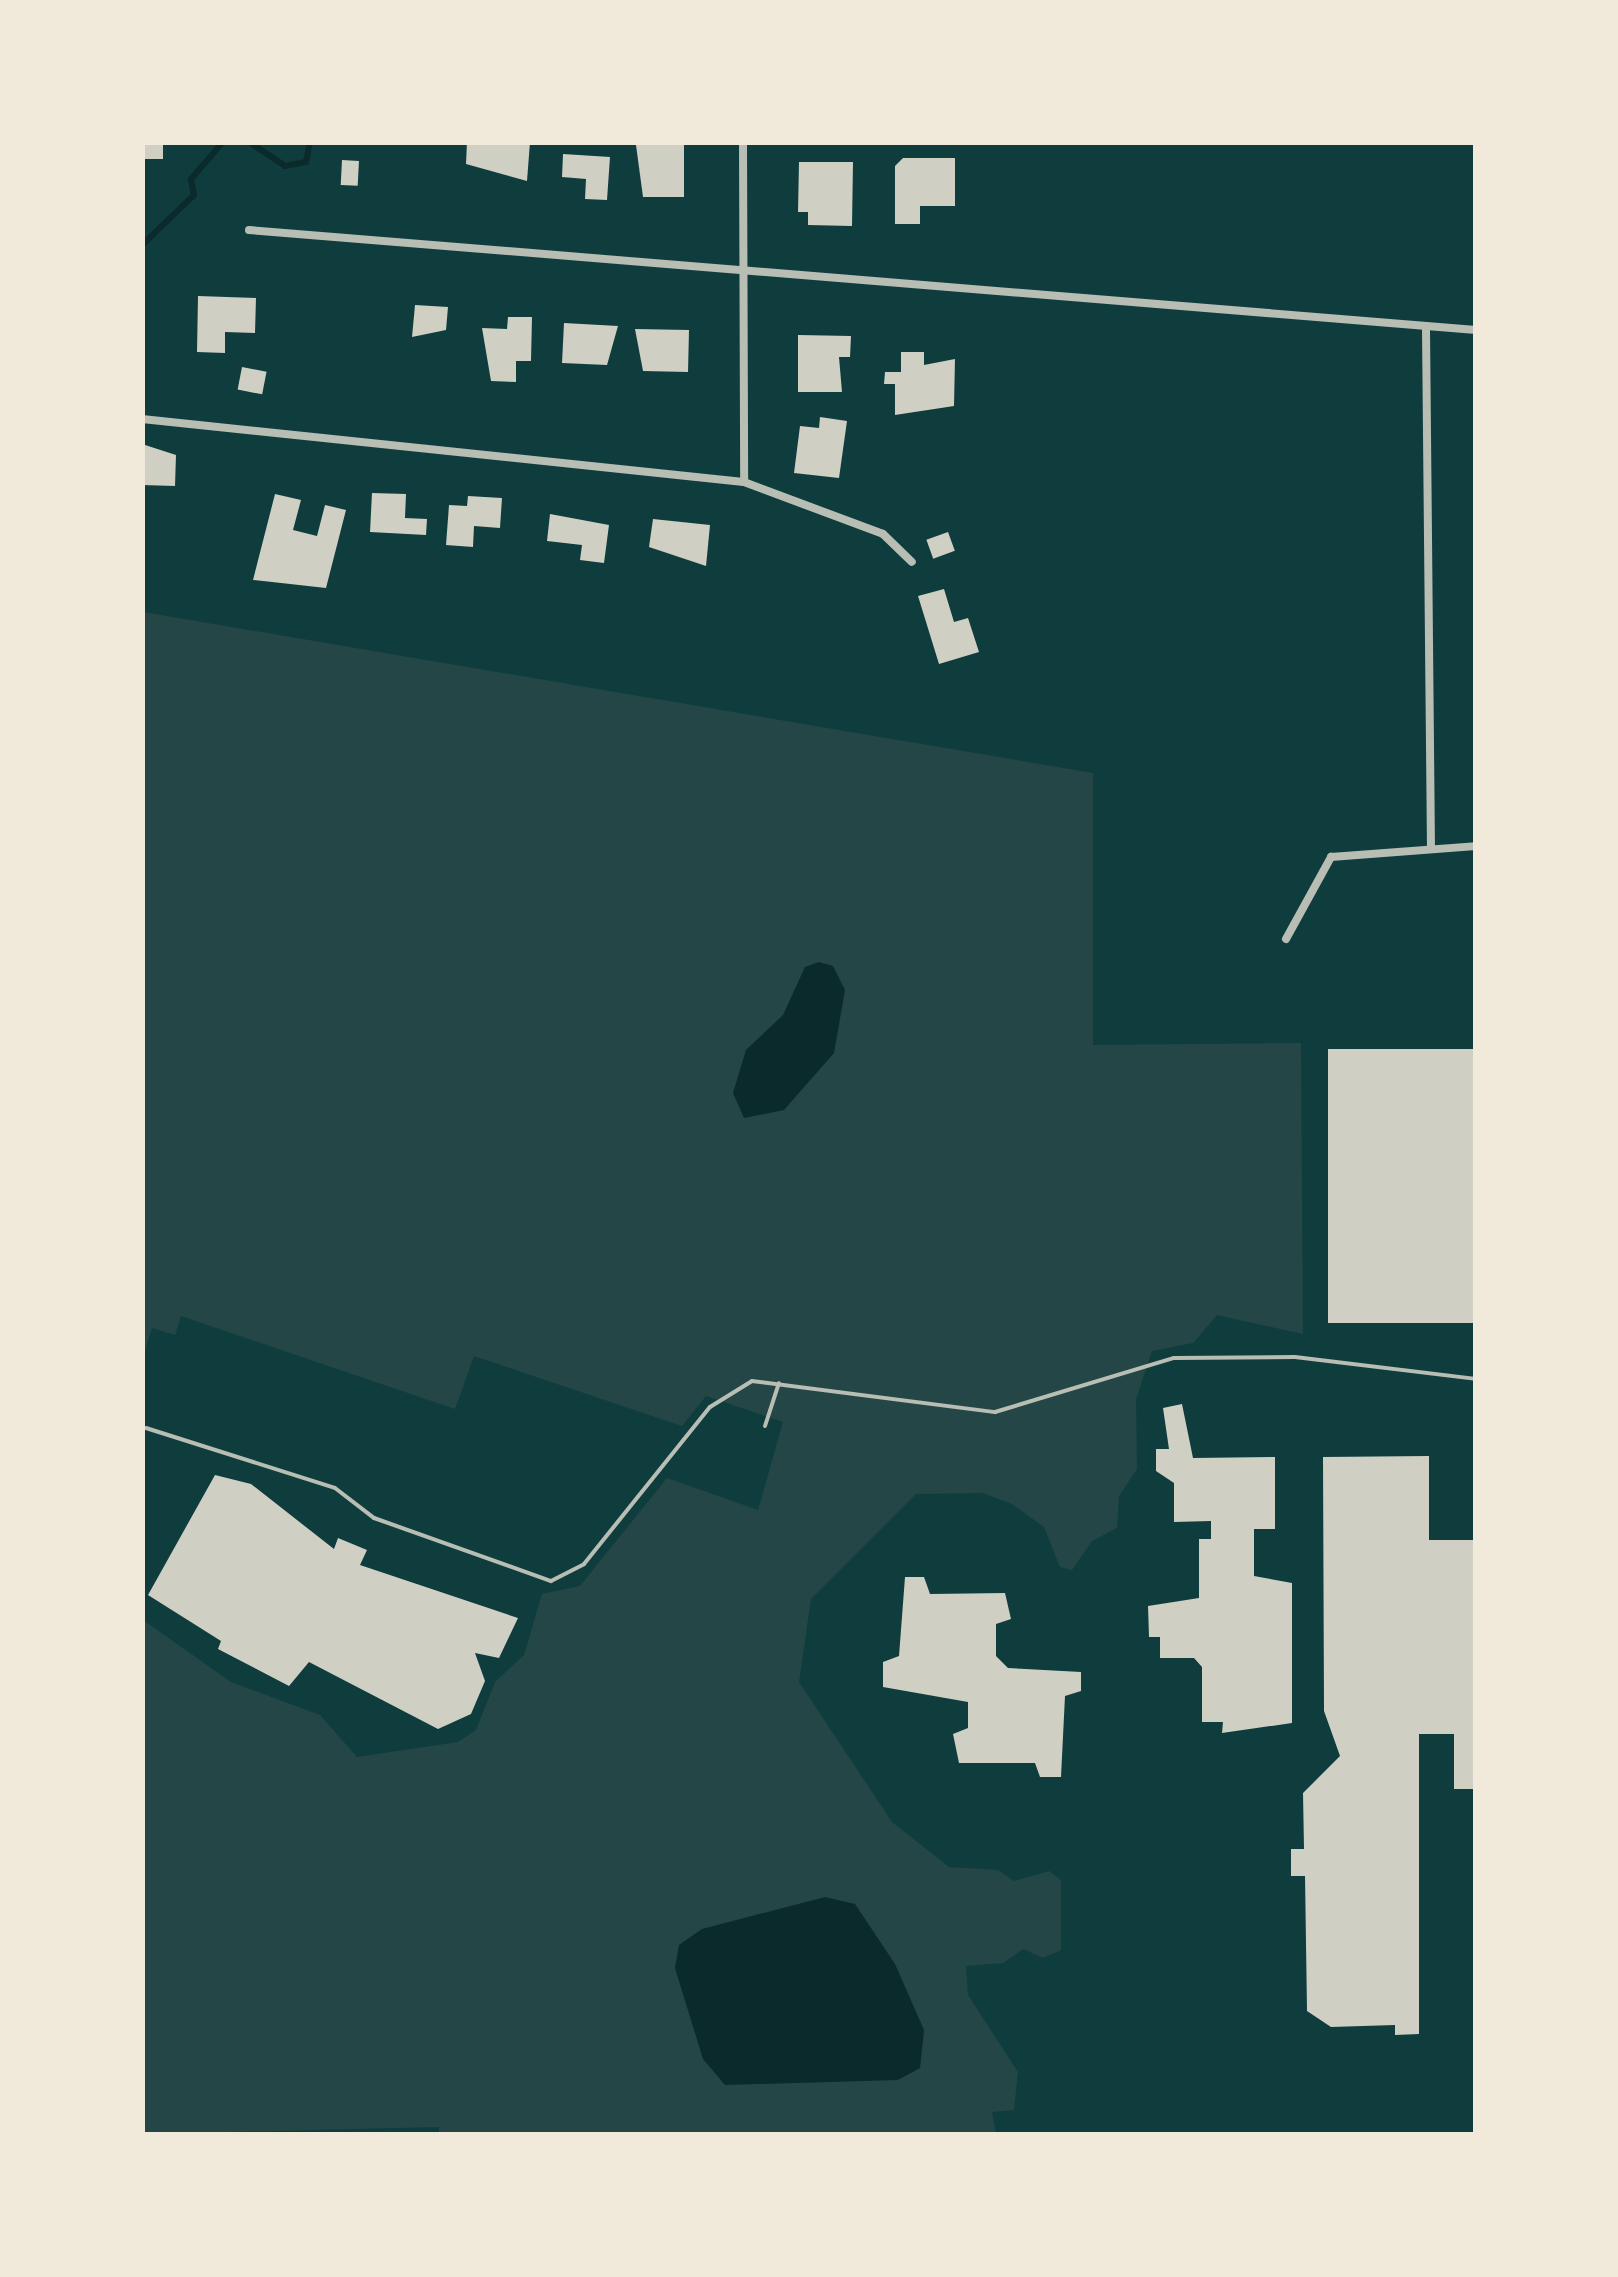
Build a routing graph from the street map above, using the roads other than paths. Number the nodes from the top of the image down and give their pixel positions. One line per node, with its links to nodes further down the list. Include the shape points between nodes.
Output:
1 (743, 142): 3 (street)
2 (249, 230): 3 (street)
3 (744, 271): 4 (street); 7 (street)
4 (1426, 330): 5 (street); 9 (street)
5 (1476, 330)
6 (142, 418): 7 (street)
7 (744, 482): 8 (street, via 883,534)
8 (912, 562)
9 (1431, 846): 10 (street); 11 (street, via 1331,857)
10 (1476, 846)
11 (1286, 939)
12 (1476, 1379): 13 (lane, via 1295,1356 1202,1356 1134,1366 995,1412)
13 (780, 1383): 14 (lane); 15 (lane, via 752,1381 724,1395 584,1564 551,1581 374,1518 334,1488)
14 (765, 1426)
15 (146, 1428)

